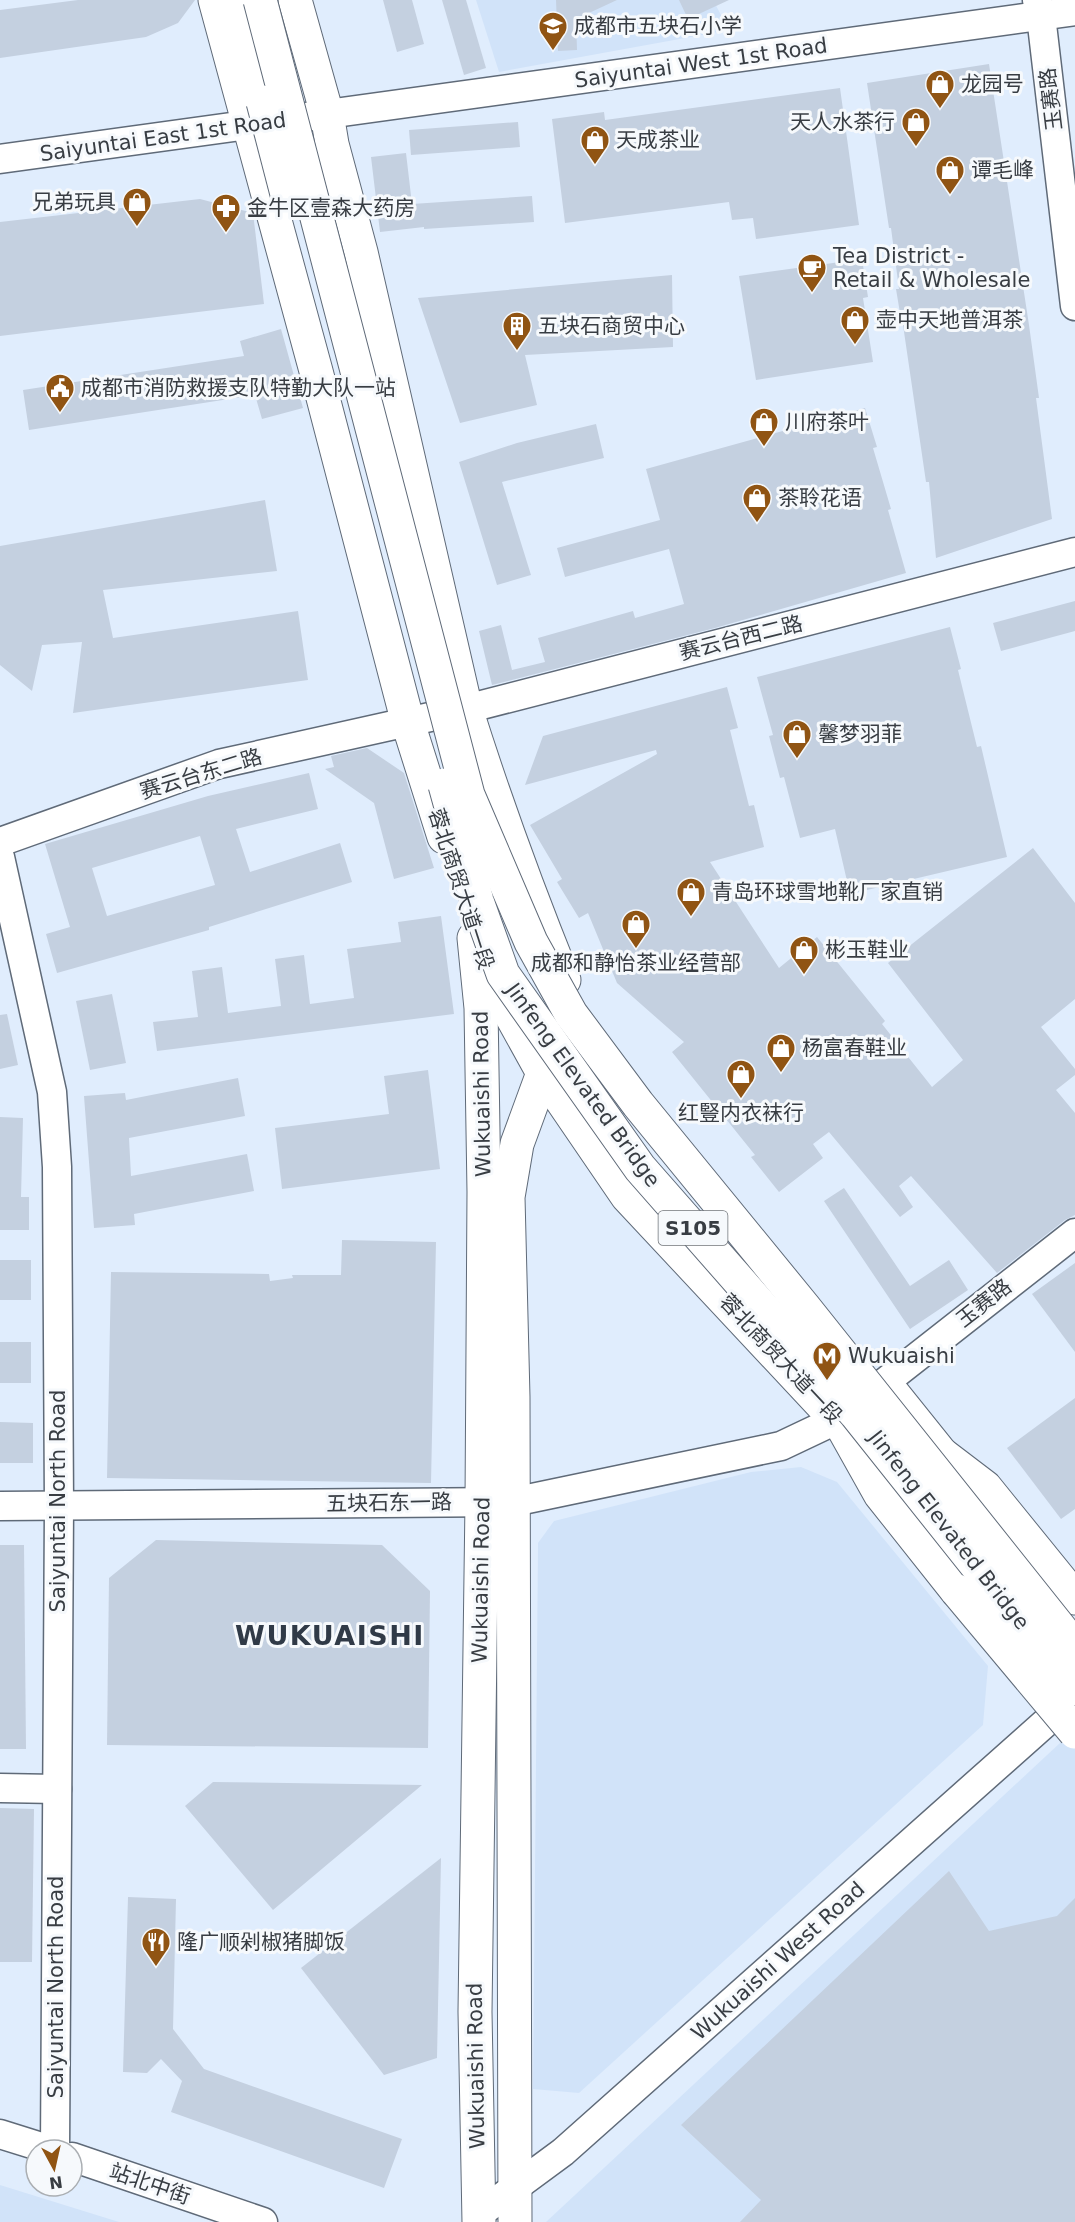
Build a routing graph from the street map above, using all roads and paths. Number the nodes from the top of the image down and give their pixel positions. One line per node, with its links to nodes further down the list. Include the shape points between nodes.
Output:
1 (215, 0): 7 (main road)
2 (235, 0): 7 (main road)
3 (260, 0): 12 (main road, bridge)
4 (295, 0): 8 (main road)
5 (1039, 8): 6 (street, Saiyuntai West 1st Road); 8 (street, Saiyuntai West 1st Road); 10 (street, 玉赛路)
6 (1075, 10)
7 (256, 114): 8 (street, Saiyuntai East 1st Road); 9 (street, Saiyuntai East 1st Road); 12 (main road, bridge)
8 (327, 114): 12 (main road, via 361,252)
9 (0, 159)
10 (1075, 306)
11 (1075, 552): 12 (street, 赛云台西二路)
12 (434, 709): 13 (street, 赛云台东二路, via 219,764); 15 (main road, 蓉北商贸大道一段); 16 (main road, via 487,773); 27 (main road, Jinfeng Elevated Bridge / S105, bridge, via 531,942 571,1014 638,1104); 28 (main road, Jinfeng Elevated Bridge / S105, bridge, via 477,900 503,974 640,1168 856,1413)
13 (0, 842)
14 (0, 857): 24 (street, Saiyuntai North Road, via 52,1092 57,1167)
15 (474, 938): 17 (main road, 蓉北商贸大道一段, via 485,969); 22 (main road, Wukuaishi Road, via 481,1008 483,1192)
16 (554, 955): 17 (main road, Wukuaishi Road, via 552,1020); 19 (main road, via 573,1003)
17 (543, 1073): 20 (main road, 蓉北商贸大道一段, via 627,1196); 22 (main road, Wukuaishi Road, via 517,1144 508,1197 513,1397)
18 (1075, 1233): 19 (street, 玉赛路)
19 (884, 1381): 20 (street, 玉赛路); 21 (main road)
20 (838, 1419): 22 (street, 五块石东一路, via 781,1446); 28 (main road, 蓉北商贸大道一段); 28 (main road, bridge, via 880,1494 957,1591)
21 (943, 1455): 25 (main road, via 985,1487); 26 (main road)
22 (497, 1502): 24 (street, 五块石东一路); 35 (main road, Wukuaishi Road); 36 (main road, Wukuaishi Road, via 475,2012)
23 (0, 1506): 24 (street, 五块石东一路)
24 (59, 1507): 30 (street, Saiyuntai North Road)
25 (1075, 1598)
26 (1075, 1629)
27 (1075, 1647)
28 (1074, 1707): 35 (street, Wukuaishi West Road, via 563,2152)
29 (0, 1788): 30 (street)
30 (57, 1789): 32 (street, Saiyuntai North Road)
31 (0, 2134): 33 (street)
32 (53, 2138)
33 (24, 2141)
34 (84, 2161): 37 (street, 站北中街)
35 (514, 2188): 36 (street, Wukuaishi West Road); 38 (main road, Wukuaishi Road)
36 (479, 2218)
37 (263, 2222)
38 (515, 2222)

